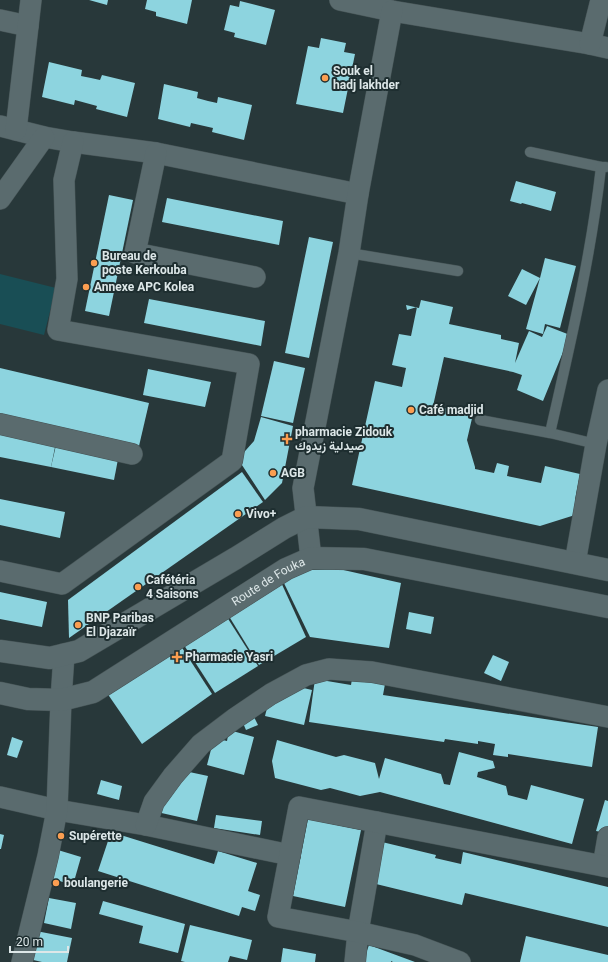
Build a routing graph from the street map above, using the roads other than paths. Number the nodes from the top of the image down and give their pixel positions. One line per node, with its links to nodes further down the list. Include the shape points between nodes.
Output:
1 (31, 0): 6 (street)
2 (340, 0): 4 (street)
3 (601, 0): 7 (street)
4 (392, 11): 7 (street); 14 (street)
5 (0, 20): 6 (street)
6 (28, 26): 8 (street)
7 (599, 46)
8 (8, 128): 9 (street)
9 (44, 137): 10 (street); 15 (street)
10 (73, 142): 12 (street); 29 (street, via 64,180 67,279 58,330 249,364 232,461 62,584)
11 (530, 152): 13 (lane)
12 (156, 153): 14 (street); 18 (street, via 134,253)
13 (605, 167): 22 (lane, via 574,330)
14 (358, 194): 16 (street)
15 (0, 199)
16 (349, 253): 17 (lane); 25 (street, via 303,488)
17 (458, 271)
18 (256, 277)
19 (608, 390): 23 (street)
20 (480, 420): 22 (lane)
21 (0, 424): 24 (street)
22 (550, 433): 23 (lane)
23 (596, 444): 27 (street)
24 (132, 454)
25 (306, 517): 26 (street); 27 (main road, via 359,520); 32 (main road, via 79,651)
26 (311, 558): 30 (main road, Route de Fouka, via 364,559); 34 (main road, Route de Fouka, via 286,569 93,692)
27 (576, 563): 28 (main road)
28 (608, 570)
29 (0, 571)
30 (608, 607)
31 (0, 651): 32 (main road, via 50,658)
32 (64, 654): 34 (street)
33 (0, 693): 34 (main road, Route de Fouka, via 28,699)
34 (61, 700): 37 (street)
35 (608, 717): 39 (street, via 372,672 329,669 306,675 271,694 201,744 154,802)
36 (0, 797): 37 (street)
37 (57, 810): 39 (street); 44 (street)
38 (377, 822): 41 (street, via 300,807); 42 (street); 43 (street)
39 (146, 825): 41 (street)
40 (608, 838): 42 (street)
41 (290, 855): 43 (street, via 278,917)
42 (606, 866)
43 (358, 932): 45 (street); 46 (street, via 415,945)
44 (22, 962)
45 (355, 962)
46 (460, 962)

